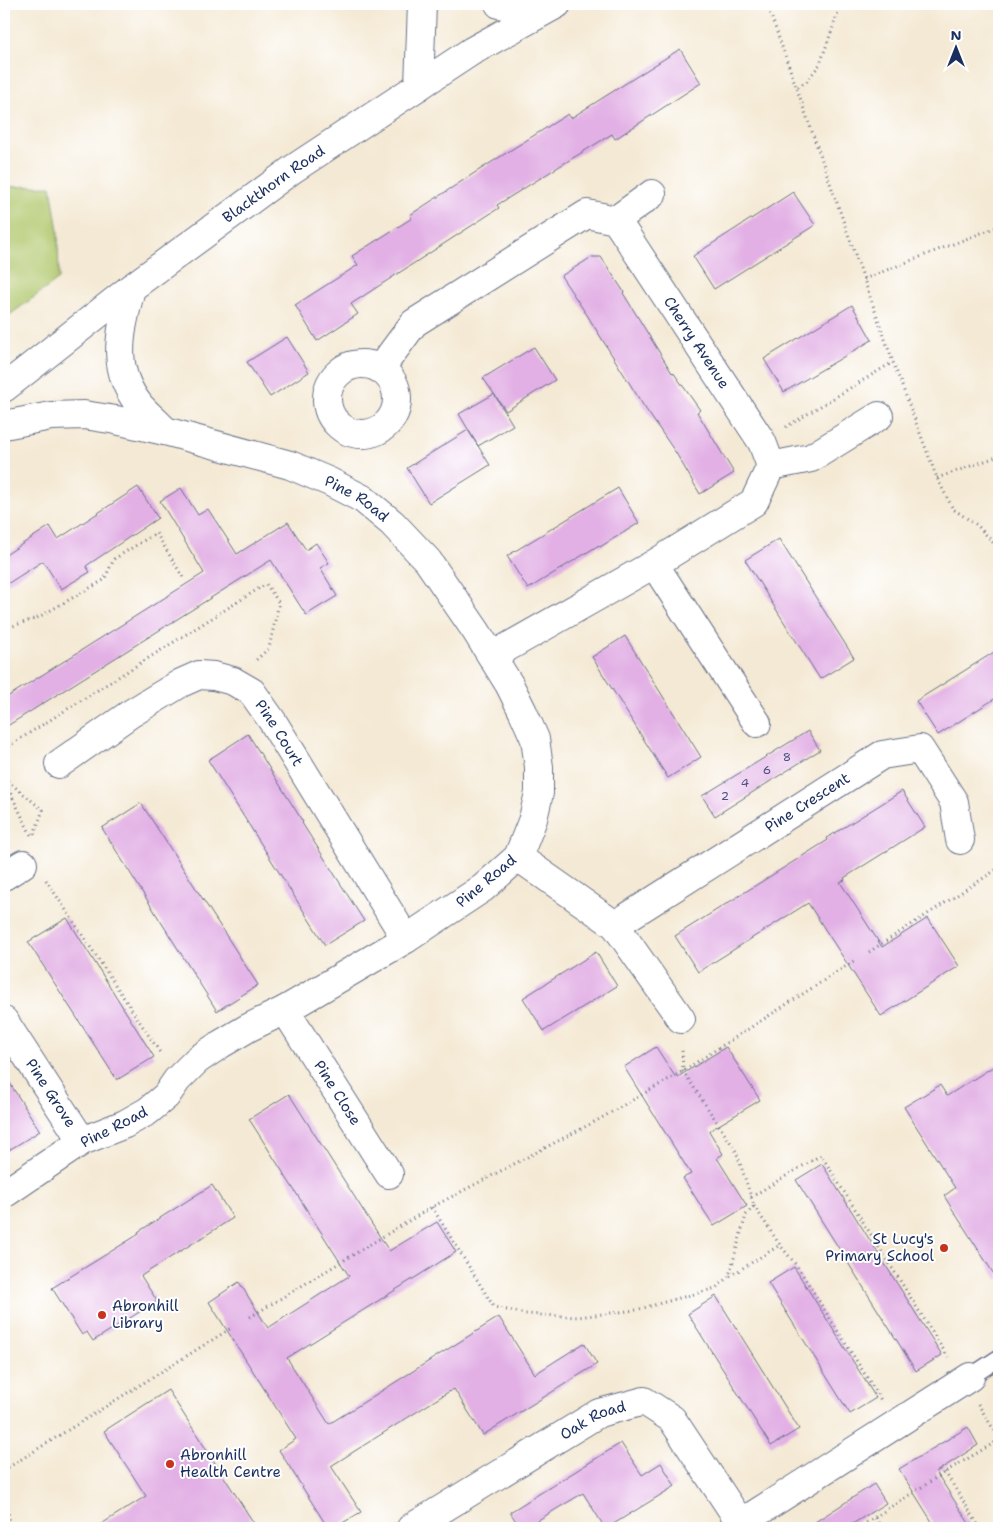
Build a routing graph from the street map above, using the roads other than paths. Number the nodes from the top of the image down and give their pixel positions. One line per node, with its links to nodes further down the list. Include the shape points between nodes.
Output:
1 (422, 4): 4 (street)
2 (499, 4): 3 (street)
3 (548, 8): 4 (street, Blackthorn Road, via 472,51)
4 (419, 86): 7 (street, Blackthorn Road, via 293,169)
5 (652, 194): 6 (street)
6 (616, 220): 8 (street, via 586,214 414,322); 13 (street, Cherry Avenue)
7 (131, 288): 9 (street, Blackthorn Road); 12 (street, Pine Road, via 122,327 120,363 123,378 141,406)
8 (380, 369)
9 (4, 388)
10 (879, 416): 13 (street, via 811,458)
11 (4, 425): 12 (street, Pine Road, via 51,416 84,415)
12 (165, 430): 15 (street, Pine Road, via 290,465 363,499 392,523 428,561)
13 (767, 454): 14 (street, via 754,502)
14 (654, 564): 15 (street); 16 (street)
15 (492, 656): 19 (street, Pine Road, via 535,739 539,766 539,793 533,819)
16 (757, 723)
17 (59, 764): 21 (street, Pine Court, via 180,683 199,675 233,681 252,692 273,722)
18 (960, 840): 20 (street, Pine Crescent, via 954,802 920,750 882,754)
19 (518, 857): 20 (street); 21 (street, Pine Road, via 483,888)
20 (615, 925): 23 (street)
21 (406, 939): 22 (street, Pine Road)
22 (285, 1010): 25 (street, Pine Road, via 248,1028 197,1060 166,1096 148,1111); 26 (street, Pine Close)
23 (681, 1019)
24 (4, 1021): 25 (street, Pine Grove)
25 (82, 1141): 27 (street, Pine Road)
26 (389, 1174)
27 (4, 1194)
28 (999, 1358): 29 (lane)
29 (967, 1379): 30 (street, Oak Road)
30 (743, 1526): 31 (street, Oak Road, via 672,1419 644,1402 599,1413)
31 (411, 1528)

